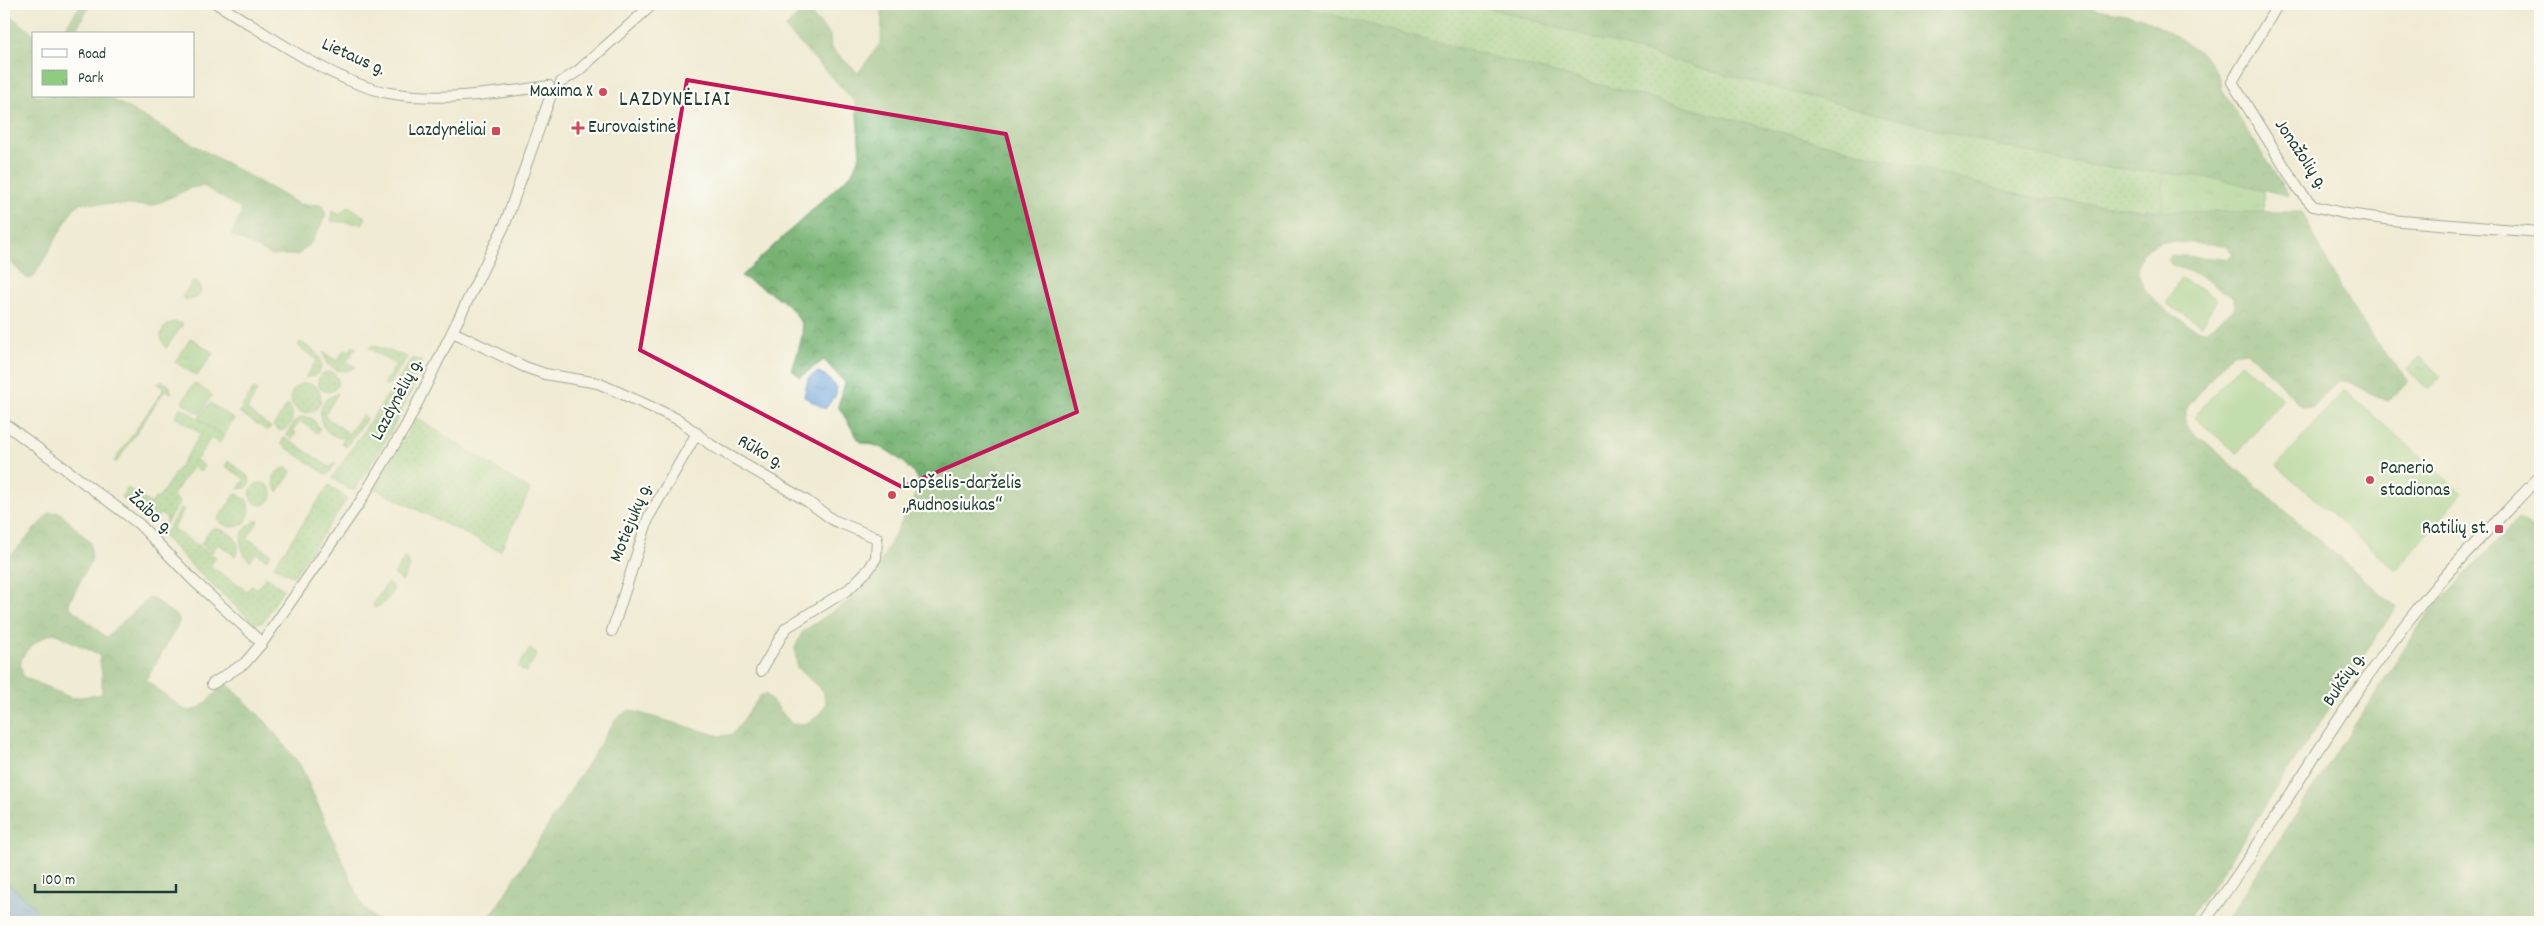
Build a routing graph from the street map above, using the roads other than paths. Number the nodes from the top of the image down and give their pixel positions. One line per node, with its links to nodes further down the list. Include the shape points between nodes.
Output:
1 (218, 4): 4 (street, Lietaus g., via 321,66 362,85 389,92 462,96)
2 (654, 4): 4 (street, Lazdynėlių g., via 561,82 562,89 556,93)
3 (2278, 4): 5 (street, Jonažolių g., via 2232,82 2299,190 2313,206 2383,219)
4 (550, 89): 6 (street, Lazdynėlių g., via 505,224)
5 (2540, 232)
6 (453, 332): 8 (street, Rūko g., via 525,367 619,391 679,420); 11 (street, Lazdynėlių g., via 408,424 360,502)
7 (4, 423): 11 (street, Žaibo g., via 132,518)
8 (697, 433): 10 (street, Motiejukų g., via 650,516); 12 (street, Rūko g., via 711,445 834,520 877,538 876,558 869,569 849,589 786,628)
9 (2540, 476): 14 (street, Bukčių g., via 2419,607)
10 (612, 631)
11 (262, 643): 13 (street, Lazdynėlių g., via 245,663)
12 (761, 671)
13 (212, 684)
14 (2204, 922)

